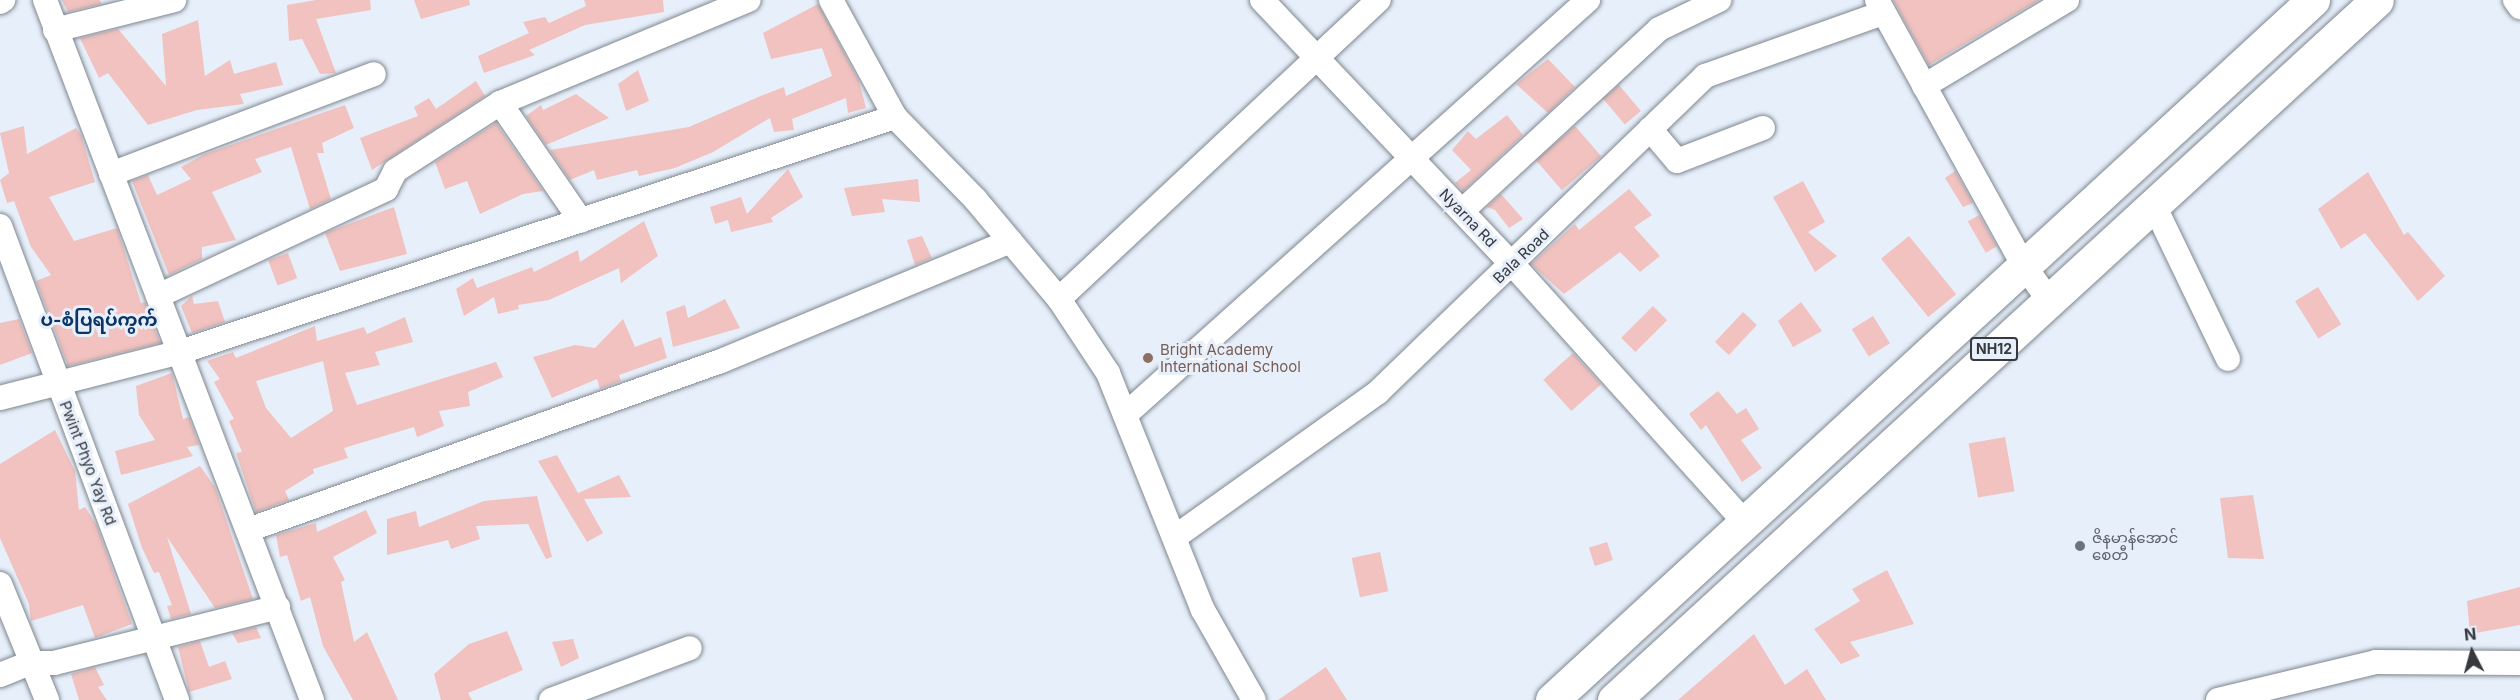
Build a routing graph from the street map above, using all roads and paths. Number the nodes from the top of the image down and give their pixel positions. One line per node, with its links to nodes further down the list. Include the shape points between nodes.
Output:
1 (45, 0): 15 (street)
2 (174, 0): 15 (street)
3 (749, 0): 20 (street)
4 (831, 0): 21 (street)
5 (1262, 0): 16 (street, Nyarna Rd)
6 (1379, 0): 16 (street)
7 (1588, 0): 25 (street)
8 (1719, 0): 28 (street, via 1659,29)
9 (2067, 0): 18 (street)
10 (2313, 0): 19 (highway, NH12)
11 (2376, 0): 22 (highway, NH12)
12 (2515, 0): 14 (street)
13 (1880, 6): 18 (street); 24 (street, Bala Road, via 1714,71)
14 (2520, 7)
15 (55, 30): 26 (street)
16 (1319, 56): 25 (street, Nyarna Rd); 35 (street)
17 (374, 74): 26 (street)
18 (1924, 86): 32 (street)
19 (2209, 94): 22 (highway); 32 (highway, NH12)
20 (500, 103): 29 (street); 34 (street, via 395,171 386,189)
21 (895, 117): 29 (street); 31 (street)
22 (2236, 127): 27 (highway, NH12)
23 (1763, 128): 24 (street, via 1677,161)
24 (1650, 129): 33 (street, Bala Road)
25 (1411, 158): 28 (street, Nyarna Rd); 41 (street)
26 (111, 174): 34 (street)
27 (2154, 203): 36 (highway, NH12); 38 (street)
28 (1462, 211): 33 (street, Nyarna Rd)
29 (581, 220): 37 (street)
30 (0, 226): 39 (street, Pwint Phyo Yay Rd)
31 (1010, 241): 35 (street); 45 (street, via 721,361)
32 (2023, 264): 36 (street); 42 (highway, NH12)
33 (1513, 265): 44 (street, Nyarna Rd); 46 (street, Bala Road, via 1378,392)
34 (159, 296): 37 (street)
35 (1059, 299): 41 (street, via 1108,373)
36 (2048, 299): 43 (highway, NH12)
37 (177, 353): 39 (street); 45 (street)
38 (2228, 359)
39 (58, 385): 40 (street); 50 (street, Pwint Phyo Yay Rd)
40 (0, 398)
41 (1125, 415): 46 (street)
42 (1839, 433): 43 (highway); 44 (highway, NH12)
43 (1866, 468): 51 (highway, NH12)
44 (1743, 520): 49 (highway, NH12)
45 (248, 530): 48 (street)
46 (1175, 537): 60 (street, via 1203,610)
47 (0, 584): 53 (street)
48 (278, 608): 50 (street); 58 (street)
49 (1648, 610): 51 (highway); 61 (highway, NH12)
50 (154, 639): 53 (street, via 54,663); 57 (street, Pwint Phyo Yay Rd)
51 (1677, 641): 62 (highway, NH12)
52 (690, 648): 59 (street)
53 (30, 663): 55 (street); 56 (street)
54 (2520, 663): 63 (street, via 2376,662)
55 (0, 675)
56 (47, 700)
57 (177, 700)
58 (312, 700)
59 (551, 700)
60 (1254, 700)
61 (1552, 700)
62 (1614, 700)
63 (2218, 700)

